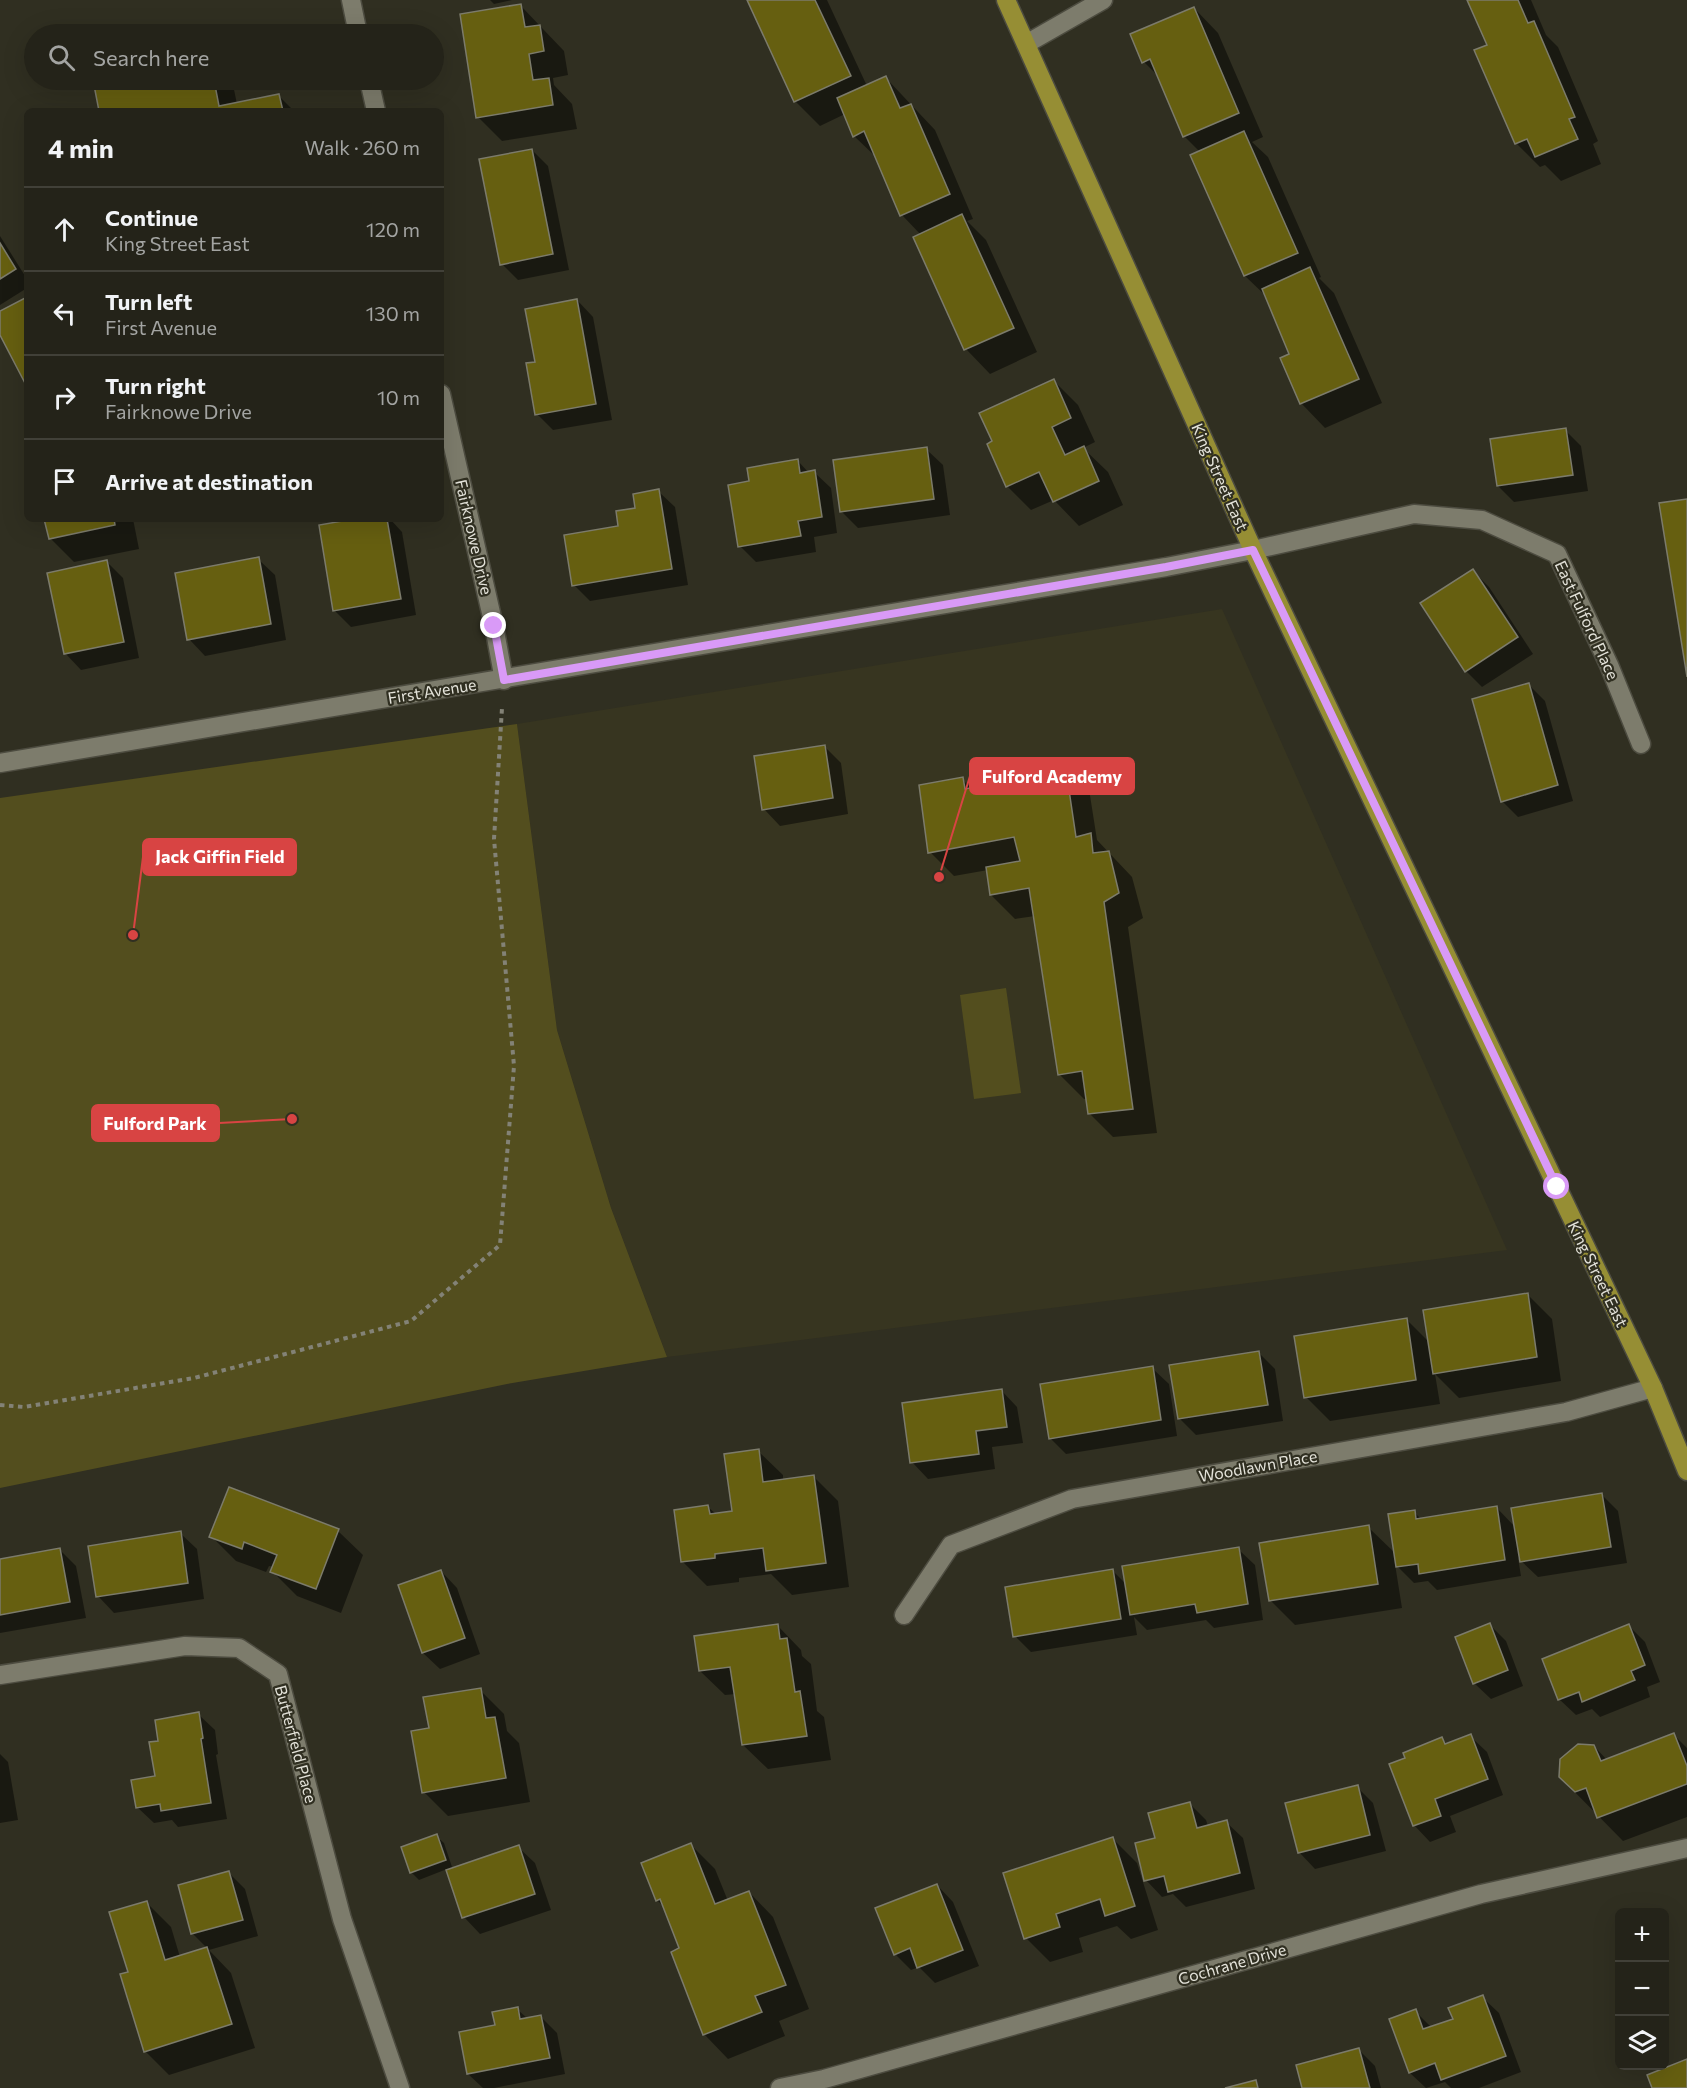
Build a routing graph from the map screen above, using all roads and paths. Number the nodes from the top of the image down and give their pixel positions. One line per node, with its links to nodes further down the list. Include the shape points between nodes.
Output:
1 (351, 0): 4 (street)
2 (1006, 0): 5 (main road, King Street East)
3 (1103, 0): 5 (street)
4 (356, 24)
5 (1026, 44): 9 (main road, King Street East)
6 (371, 90): 7 (street)
7 (375, 108)
8 (444, 407): 10 (street, Fairknowe Drive)
9 (1253, 550): 10 (street, First Avenue); 11 (street, East Fulford Place, via 1414,514 1482,520 1557,554); 13 (main road, King Street East)
10 (504, 680): 12 (street, First Avenue); 14 (path, via 494,838 514,1066 500,1245 411,1321 194,1378 24,1407)
11 (1641, 744)
12 (0, 763)
13 (1653, 1388): 15 (main road, King Street East); 16 (street, Woodlawn Place, via 1566,1412 1072,1499 951,1545)
14 (0, 1405)
15 (1687, 1472)
16 (904, 1615)
17 (0, 1675): 20 (street, Butterfield Place, via 185,1646 239,1648 278,1674 342,1919)
18 (1687, 1848): 19 (street, Cochrane Drive, via 1481,1894)
19 (825, 2084): 21 (street, Cochrane Drive)
20 (400, 2088)
21 (780, 2088)

